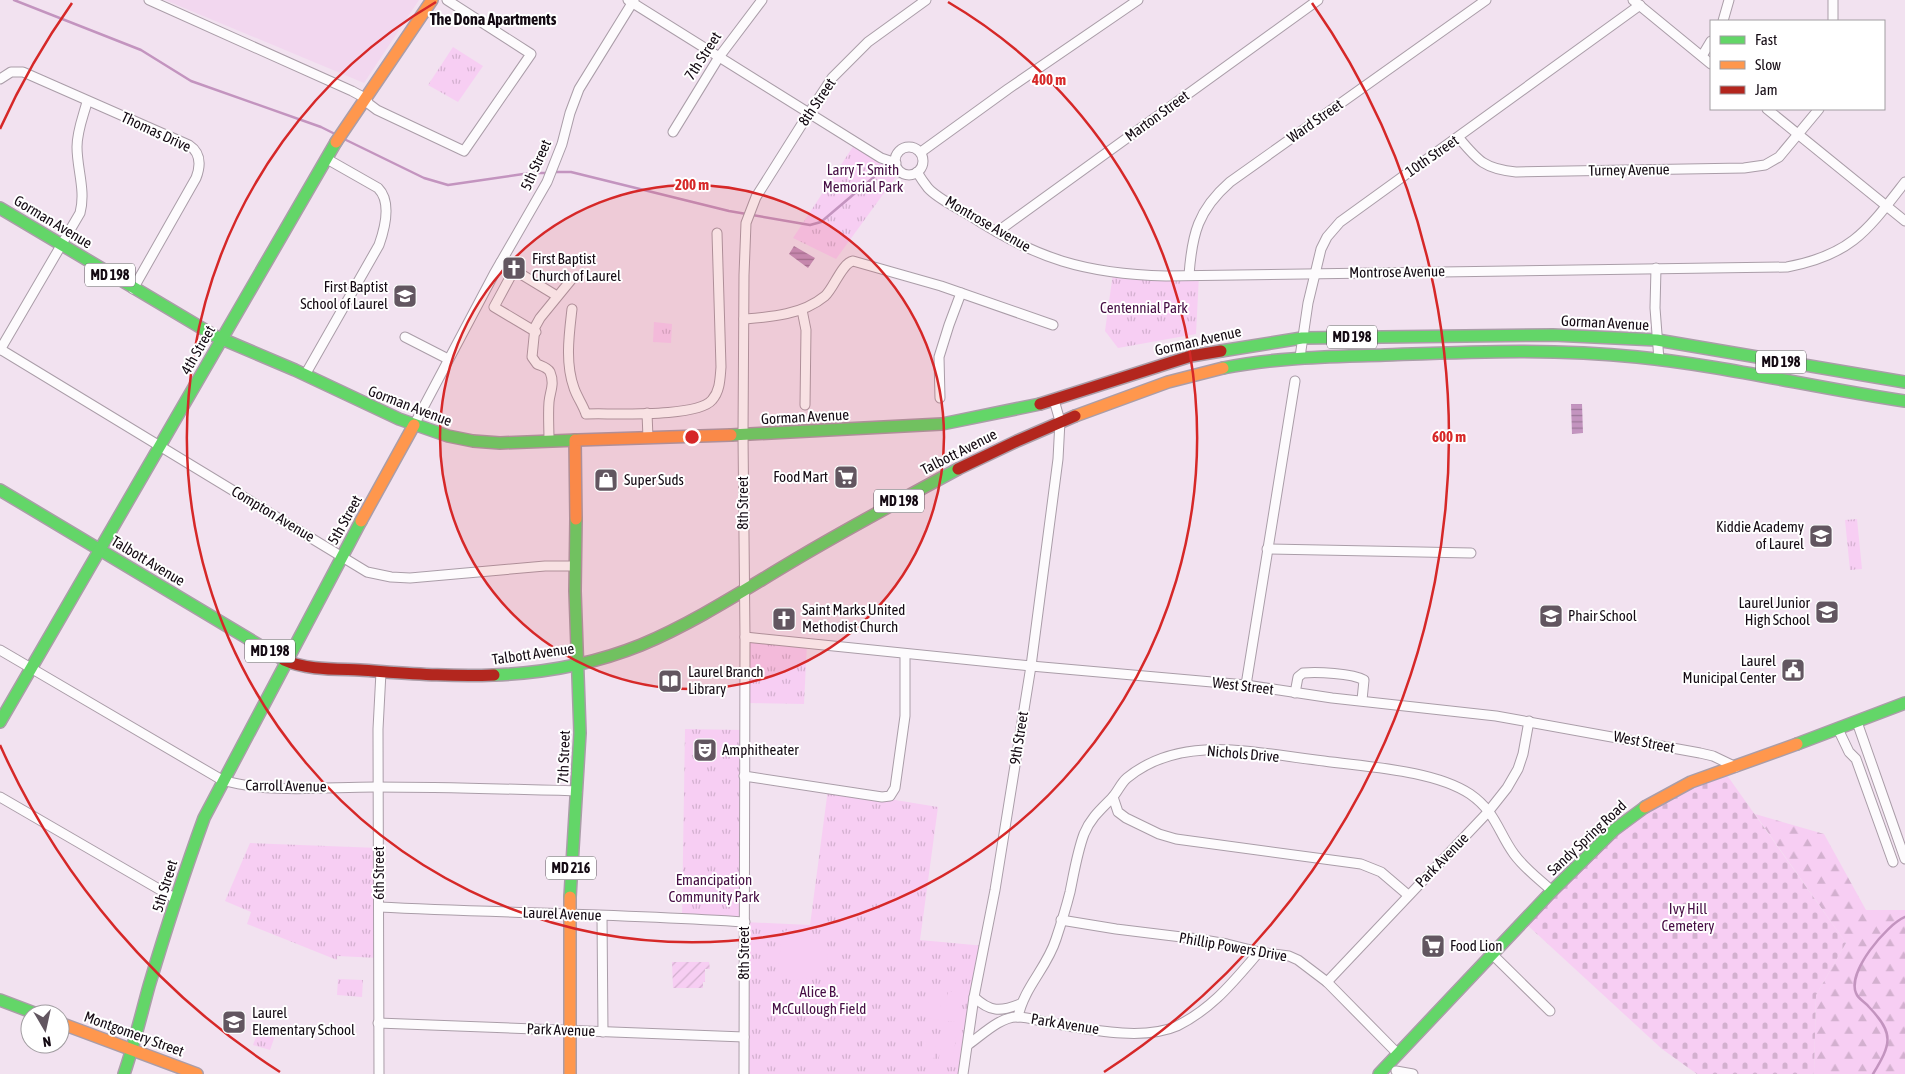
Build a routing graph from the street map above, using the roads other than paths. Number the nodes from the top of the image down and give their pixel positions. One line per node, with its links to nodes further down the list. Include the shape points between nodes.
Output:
1 (149, 0): 20 (street)
2 (432, 0): 20 (main road, 4th Street)
3 (448, 0): 20 (street, via 531,54 464,151 377,110)
4 (762, 0): 17 (street, 7th Street)
5 (926, 0): 24 (street, 8th Street, via 854,54 832,78)
6 (1138, 0): 28 (street)
7 (1318, 0): 36 (street, Marton Street)
8 (1486, 0): 43 (street, Ward Street, via 1217,193 1197,225)
9 (1728, 0): 13 (street)
10 (1834, 0): 14 (street)
11 (631, 1): 17 (street); 39 (street, 5th Street, via 578,89 556,163)
12 (1636, 2): 16 (street); 27 (street, 10th Street)
13 (1723, 20)
14 (1834, 20)
15 (1710, 43): 16 (street)
16 (1702, 56): 18 (street)
17 (718, 57): 24 (street); 25 (street, 7th Street)
18 (1710, 63)
19 (0, 79): 21 (street, Thomas Drive, via 11,72 23,72)
20 (365, 98): 29 (main road, 4th Street)
21 (88, 102): 38 (street, via 78,140 82,206); 45 (street, Thomas Drive, via 189,145 199,156 196,178)
22 (1768, 110): 26 (street)
23 (1818, 110): 26 (street, Turney Avenue)
24 (809, 113): 30 (street, via 881,158); 50 (street, 8th Street, via 756,197 746,223)
25 (673, 132)
26 (1799, 134): 27 (street, Turney Avenue, via 1779,157 1758,167 1516,172 1495,170 1482,164); 33 (street)
27 (1459, 138): 42 (street, 10th Street, via 1340,222 1324,242)
28 (920, 152): 30 (street, via 913,147 904,148 897,154); 31 (street, via 923,161)
29 (327, 159): 55 (main road, 4th Street); 61 (street, via 384,193 385,228 379,245)
30 (896, 163): 31 (street, via 904,173)
31 (916, 172): 36 (street, Montrose Avenue, via 929,189)
32 (1905, 182): 33 (street, Montrose Avenue)
33 (1886, 206): 35 (street); 40 (street, Montrose Avenue, via 1849,246 1805,264)
34 (0, 208): 38 (main road, Gorman Avenue / MD 198)
35 (1905, 221)
36 (997, 232): 43 (street, Montrose Avenue, via 1035,252 1086,268 1125,274)
37 (717, 233): 68 (street, via 720,367 716,394 704,407 694,410)
38 (61, 244): 45 (main road, Gorman Avenue / MD 198); 57 (street)
39 (501, 262): 41 (street); 59 (street, 5th Street)
40 (1656, 268): 42 (street, Montrose Avenue); 56 (street)
41 (514, 270): 47 (street); 52 (street, via 494,307)
42 (1314, 273): 43 (street, Montrose Avenue); 54 (street, 10th Street)
43 (1189, 275)
44 (571, 280): 47 (street)
45 (133, 289): 55 (main road, Gorman Avenue / MD 198)
46 (961, 293): 49 (street, via 852,261 845,265 826,296); 51 (street); 64 (street, via 939,357)
47 (557, 296): 52 (street, via 540,318)
48 (572, 309): 68 (street, via 570,370 586,414)
49 (802, 310): 50 (street, via 768,318); 67 (street, via 806,330)
50 (744, 319): 71 (street, 8th Street)
51 (1053, 325)
52 (536, 332): 74 (street, via 532,356 537,364 549,370 552,383)
53 (405, 337): 59 (street)
54 (1302, 338): 56 (main road, Gorman Avenue / MD 198, via 1553,335); 58 (street, 10th Street); 65 (main road, Gorman Avenue / MD 198, via 1191,356)
55 (221, 339): 61 (main road, Gorman Avenue / MD 198); 75 (main road, 4th Street)
56 (1657, 340): 60 (street); 63 (main road, MD 198)
57 (0, 349): 75 (street, Compton Avenue)
58 (1300, 357): 60 (main road, MD 198, via 1566,353); 69 (main road, MD 198, via 1240,364 1196,374)
59 (448, 359): 70 (street, 5th Street)
60 (1659, 360): 66 (main road, MD 198)
61 (305, 375): 70 (main road, Gorman Avenue / MD 198)
62 (1295, 381): 77 (street)
63 (1905, 382)
64 (940, 398)
65 (1054, 400): 69 (street, 9th Street); 71 (main road, Gorman Avenue / MD 198, via 942,424)
66 (1905, 401)
67 (806, 405)
68 (647, 413): 72 (street)
69 (1060, 421): 82 (main road, Talbott Avenue / MD 198, via 940,478); 88 (street, 9th Street)
70 (414, 425): 74 (main road, Gorman Avenue / MD 198, via 446,437 469,441); 80 (main road, 5th Street)
71 (743, 435): 72 (main road, Gorman Avenue / MD 198); 82 (street, 8th Street)
72 (648, 438): 73 (main road, Gorman Avenue / MD 198)
73 (575, 440): 74 (main road, Gorman Avenue / MD 198); 81 (main road, 7th Street / MD 216)
74 (549, 441)
75 (159, 446): 78 (main road, 4th Street); 80 (street, Compton Avenue)
76 (0, 490): 78 (main road, Talbott Avenue / MD 198)
77 (1267, 549): 79 (street); 91 (street)
78 (99, 550): 86 (main road, Talbott Avenue / MD 198); 89 (main road, 4th Street)
79 (1471, 553)
80 (342, 555): 81 (street, Compton Avenue, via 367,572 410,578); 86 (main road, 5th Street)
81 (575, 566): 87 (main road, 7th Street / MD 216)
82 (744, 591): 83 (street, 8th Street); 87 (main road, Talbott Avenue / MD 198, via 639,645)
83 (745, 637): 85 (street, West Street); 100 (street, 8th Street)
84 (0, 650): 89 (street, Carroll Avenue)
85 (905, 654): 88 (street, West Street); 100 (street, via 904,729 895,788 890,796)
86 (287, 661): 90 (main road, Talbott Avenue / MD 198); 101 (main road, 5th Street)
87 (579, 663): 90 (main road, Talbott Avenue / MD 198, via 499,676); 103 (main road, 7th Street / MD 216)
88 (1031, 666): 91 (street, West Street); 120 (street, 9th Street)
89 (30, 668): 96 (main road, 4th Street); 101 (street, Carroll Avenue)
90 (381, 672): 102 (street, 6th Street)
91 (1246, 685): 92 (street, West Street)
92 (1295, 693): 93 (street, West Street); 93 (street, via 1302,673 1350,676 1364,680)
93 (1362, 700): 95 (street, West Street)
94 (1905, 702): 97 (main road, Sandy Spring Road)
95 (1529, 721): 99 (street, West Street, via 1700,753); 106 (street, Park Avenue, via 1518,769)
96 (0, 722)
97 (1857, 722): 98 (main road, Sandy Spring Road); 107 (street)
98 (1838, 729): 99 (main road, Sandy Spring Road); 108 (street, via 1856,759)
99 (1736, 768): 109 (main road, Sandy Spring Road, via 1691,782 1639,810)
100 (744, 776): 116 (street, 8th Street)
101 (222, 780): 102 (street, Carroll Avenue, via 259,787); 111 (main road, 5th Street, via 197,836)
102 (378, 787): 103 (street, Carroll Avenue); 112 (street, 6th Street)
103 (577, 792): 113 (main road, 7th Street / MD 216)
104 (0, 796): 111 (street)
105 (1113, 797): 106 (street, Nichols Drive, via 1125,779 1155,761 1188,751 1227,750 1424,776 1470,794); 110 (street, via 1118,812 1159,834 1194,843 1361,864 1381,872); 115 (street, Nichols Drive, via 1099,809 1085,831)
106 (1488, 812): 109 (street, Nichols Drive, via 1518,858); 110 (street, Park Avenue)
107 (1905, 859)
108 (1893, 862)
109 (1552, 891): 118 (main road, Sandy Spring Road)
110 (1408, 895): 119 (street, Park Avenue)
111 (176, 899): 132 (main road, 5th Street)
112 (379, 906): 113 (street, Laurel Avenue); 126 (street, 6th Street)
113 (570, 915): 114 (street, Laurel Avenue); 128 (main road, 7th Street / MD 216)
114 (602, 916): 116 (street, Laurel Avenue); 129 (street)
115 (1061, 920): 117 (street, Phillip Powers Drive, via 1217,942); 122 (street, Nichols Drive, via 1051,953)
116 (745, 922): 130 (street, 8th Street)
117 (1259, 952): 119 (street, Phillip Powers Drive, via 1289,956); 125 (street, Park Avenue, via 1207,1008 1164,1031 1134,1034)
118 (1493, 955): 124 (street); 133 (main road, Sandy Spring Road)
119 (1327, 982): 133 (street, Phillip Powers Drive)
120 (974, 997): 122 (street, via 995,1010); 131 (street, 9th Street)
121 (0, 1000): 123 (main road)
122 (1020, 1004): 125 (street, Nichols Drive)
123 (20, 1008)
124 (1550, 1011)
125 (1018, 1016): 131 (street, Park Avenue, via 1000,1023)
126 (378, 1023): 128 (street, Park Avenue); 136 (street, 6th Street)
127 (70, 1027): 132 (main road, Montgomery Street)
128 (570, 1030): 129 (street, Park Avenue); 137 (main road, 7th Street / MD 216)
129 (603, 1032): 130 (street, Park Avenue)
130 (744, 1037): 138 (street, 8th Street)
131 (969, 1044): 139 (street, 9th Street)
132 (133, 1049): 134 (main road, 5th Street); 135 (main road, Montgomery Street)
133 (1395, 1065): 140 (main road, Sandy Spring Road); 141 (street)
134 (124, 1074)
135 (197, 1074)
136 (379, 1074)
137 (570, 1074)
138 (744, 1074)
139 (963, 1074)
140 (1379, 1074)
141 (1413, 1074)

